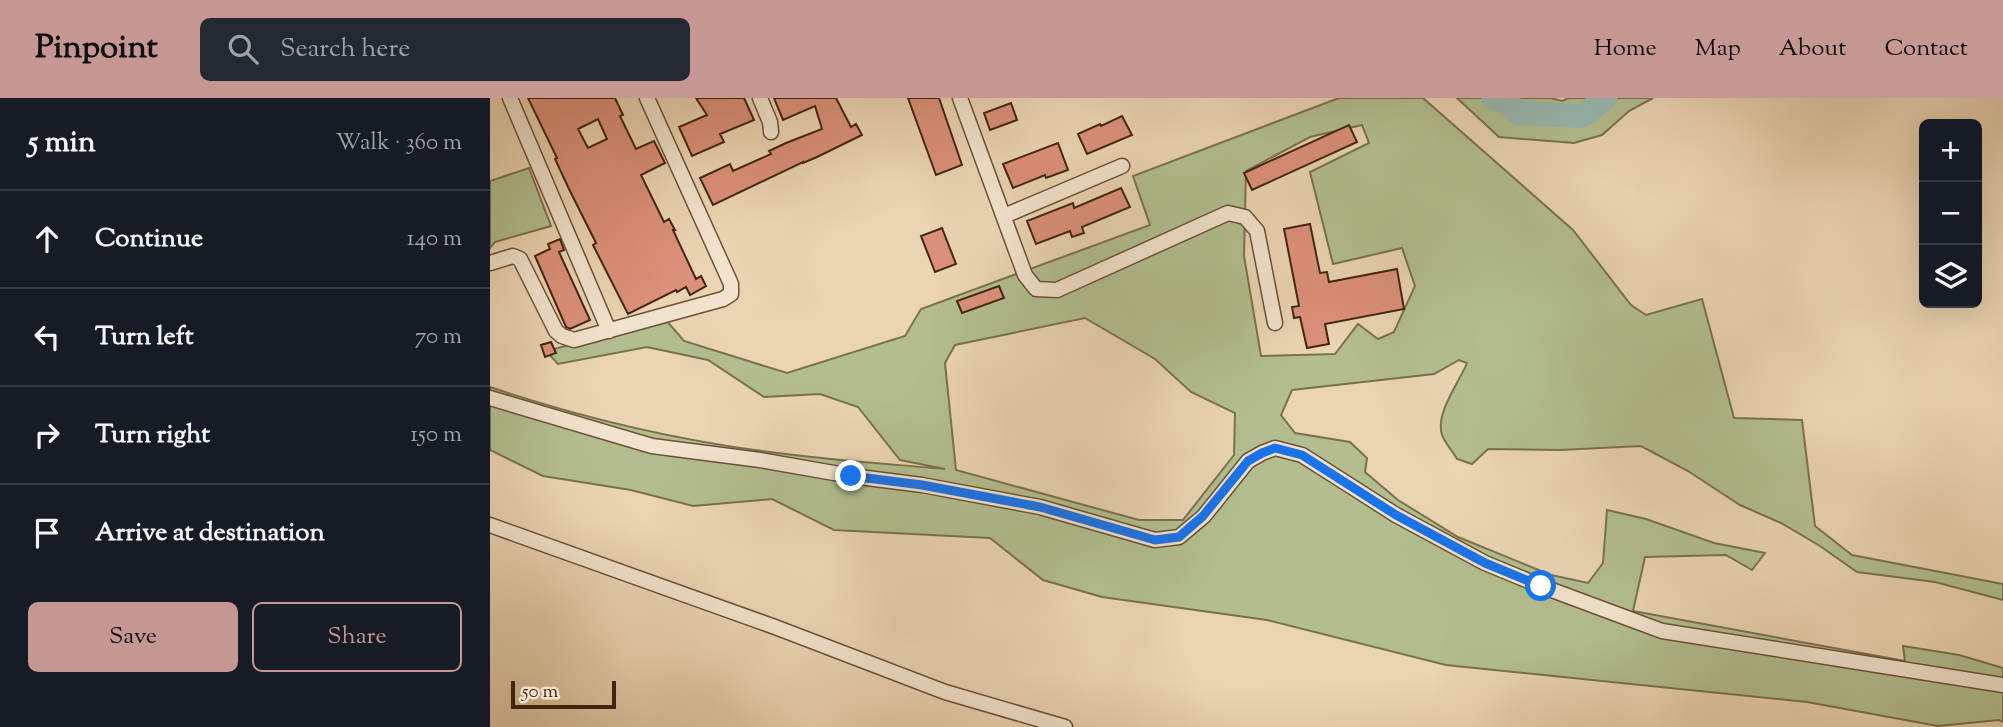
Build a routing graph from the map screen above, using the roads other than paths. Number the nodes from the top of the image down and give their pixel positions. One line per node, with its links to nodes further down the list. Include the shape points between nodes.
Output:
1 (510, 98): 10 (street)
2 (647, 98): 10 (street, via 731,284 731,294)
3 (760, 98): 5 (street)
4 (960, 98): 7 (street)
5 (771, 132)
6 (1122, 166): 7 (street)
7 (1004, 216): 9 (street, via 1025,275 1036,289 1056,290 1228,213 1245,217 1257,231)
8 (490, 263): 10 (street, via 513,256 520,259 562,336 574,341)
9 (1275, 323)
10 (609, 331)
11 (490, 398): 13 (street, via 652,446 1040,507 1155,540 1179,537 1203,516 1248,461 1275,448 1302,455 1396,515 1485,563 1661,631)
12 (490, 525): 14 (street, via 945,692)
13 (2003, 685)
14 (1065, 727)

